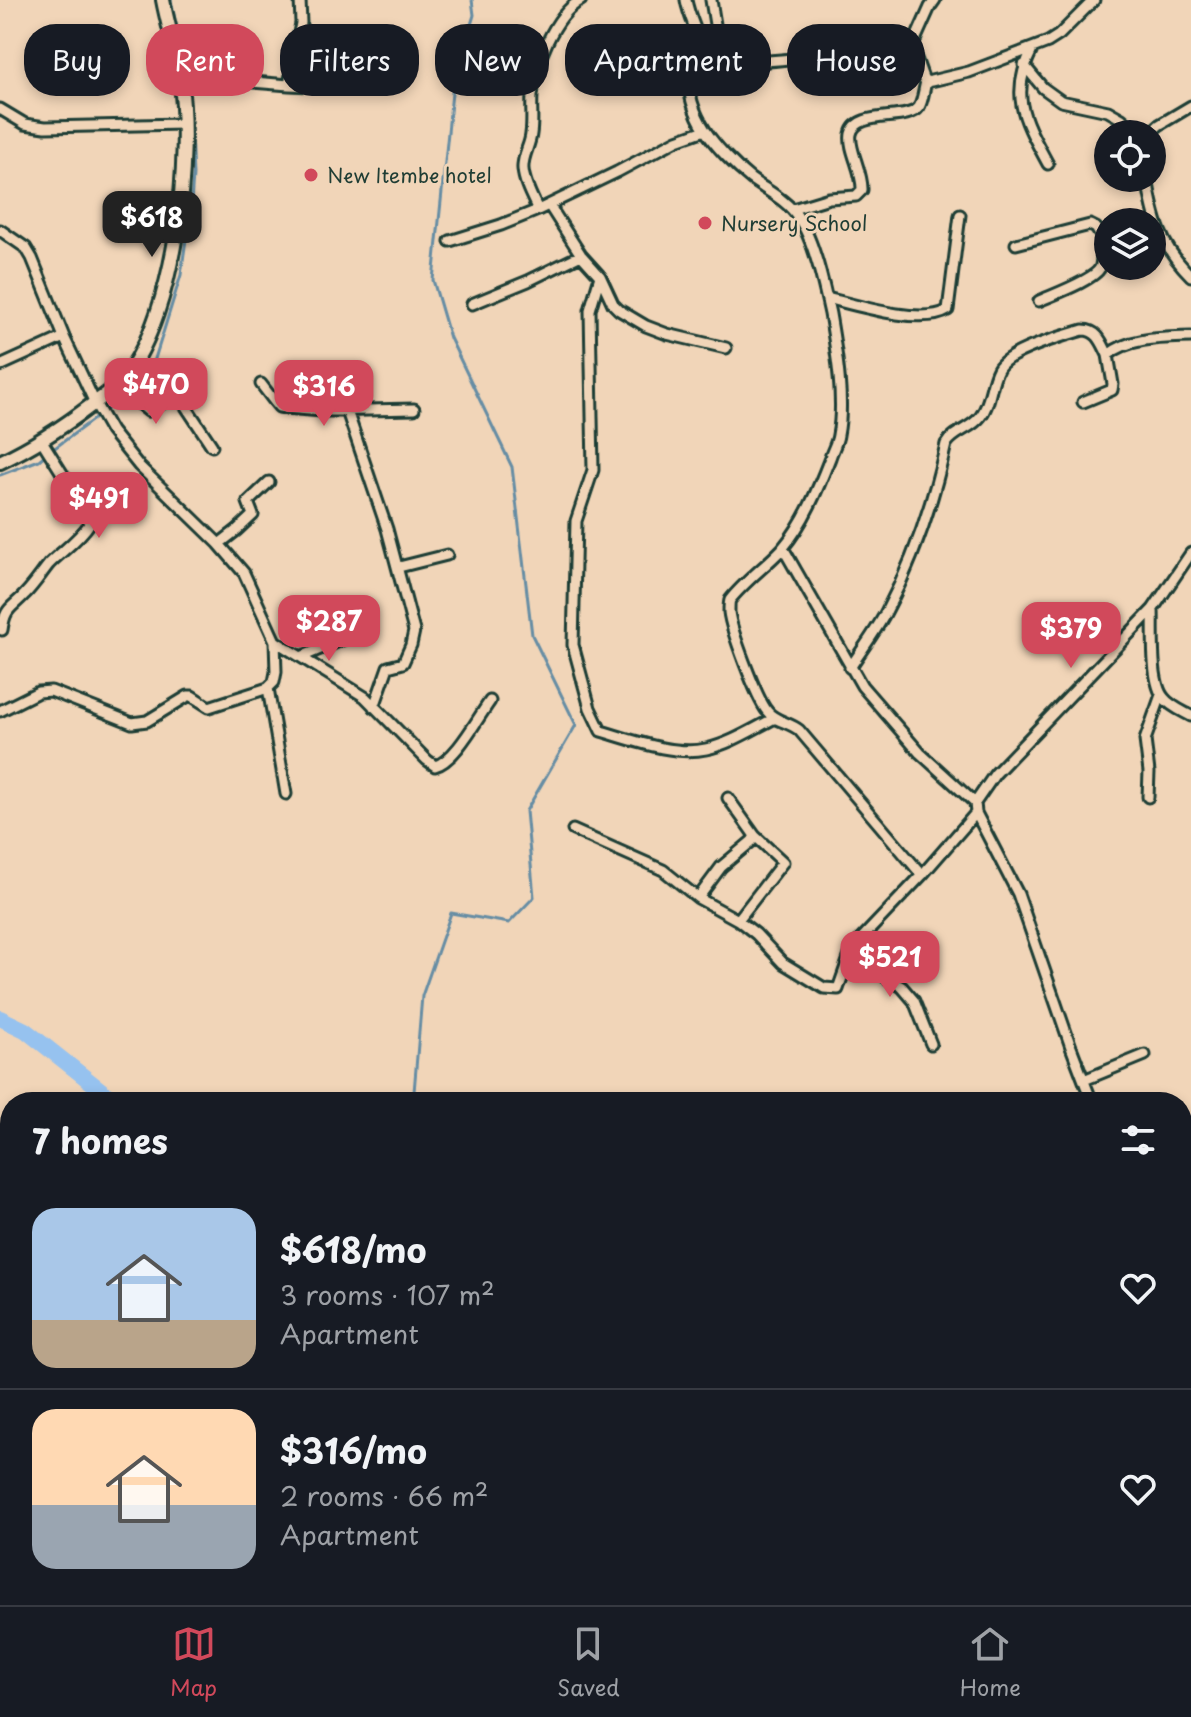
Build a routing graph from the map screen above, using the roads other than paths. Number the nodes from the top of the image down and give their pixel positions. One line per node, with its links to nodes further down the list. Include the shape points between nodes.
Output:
1 (163, 0): 8 (main road)
2 (300, 0): 9 (street)
3 (581, 0): 27 (street, via 560,20 534,78 532,130 522,165)
4 (686, 0): 10 (street)
5 (711, 0): 11 (street)
6 (935, 0): 12 (street)
7 (1094, 0): 13 (street, via 1059,35)
8 (168, 24)
9 (301, 24)
10 (691, 24)
11 (715, 24)
12 (922, 24)
13 (1033, 48): 14 (street); 15 (street)
14 (1024, 65): 20 (street, via 1061,101 1108,111); 24 (street, via 1022,108)
15 (926, 82): 26 (street, via 912,112 873,119 853,129 850,137 863,180 856,196)
16 (181, 96): 22 (main road)
17 (692, 96): 23 (street)
18 (1191, 106): 21 (street)
19 (0, 109): 22 (street, via 25,124 45,127)
20 (1122, 120)
21 (1166, 121)
22 (183, 124): 46 (main road, via 182,179 170,263 145,345)
23 (705, 130): 25 (street); 26 (street, via 749,177)
24 (1048, 164)
25 (549, 205): 27 (street); 34 (street)
26 (793, 209): 38 (street, via 809,236)
27 (538, 210): 31 (street)
28 (960, 215): 38 (street, via 950,305 941,315 875,310)
29 (1094, 227): 32 (street)
30 (2, 235): 41 (street, via 26,248)
31 (450, 241)
32 (1016, 244)
33 (1166, 246): 37 (street)
34 (581, 255): 36 (street); 40 (street)
35 (1094, 274): 39 (street)
36 (600, 276): 43 (street, via 613,304 631,318 667,334); 73 (street, via 590,310 593,470 576,521 574,575 573,645 590,708 601,731 684,751 707,749)
37 (1191, 276)
38 (827, 298): 57 (street, via 840,395 838,436 818,488)
39 (1039, 301)
40 (472, 304)
41 (64, 337): 45 (street); 49 (street)
42 (1191, 337): 44 (street, via 1132,344)
43 (726, 348)
44 (1108, 355): 48 (street, via 1112,390); 66 (street, via 1096,333 1083,330 1001,364 981,416 946,444 916,547 886,612)
45 (0, 366)
46 (124, 378): 49 (main road); 53 (street, via 148,411 173,397 181,399)
47 (261, 384): 51 (street, via 279,407)
48 (1083, 402)
49 (95, 403): 52 (main road); 56 (street, via 139,466)
50 (414, 409): 51 (street)
51 (347, 411): 60 (street)
52 (42, 441): 54 (main road); 62 (street, via 90,523 7,610)
53 (212, 446)
54 (0, 462)
55 (269, 482): 56 (street, via 248,502 253,515)
56 (219, 544): 64 (street, via 244,573)
57 (783, 548): 66 (street); 73 (street, via 738,590 729,611 753,683)
58 (1191, 553): 61 (street)
59 (447, 555): 60 (street)
60 (399, 567): 70 (street, via 414,631 403,663 388,667)
61 (1153, 609): 68 (street); 77 (street, via 995,774)
62 (2, 630)
63 (344, 639): 65 (street)
64 (275, 641): 65 (street); 67 (street, via 276,672)
65 (301, 657): 70 (street)
66 (850, 668): 77 (street, via 920,753)
67 (268, 688): 71 (street, via 209,707 188,696 147,721 132,723 51,691); 74 (street)
68 (1161, 695): 72 (street); 75 (street, via 1145,740)
69 (490, 701): 70 (street, via 453,754 435,766)
70 (374, 707)
71 (0, 711)
72 (1191, 716)
73 (775, 718): 80 (street, via 805,736)
74 (286, 794)
75 (1148, 797)
76 (728, 798): 79 (street)
77 (976, 808): 80 (street); 86 (street, via 1018,894)
78 (573, 830): 81 (street, via 663,870)
79 (755, 836): 81 (street, via 721,867); 82 (street, via 783,862)
80 (922, 875): 83 (street)
81 (698, 898): 82 (street)
82 (738, 920): 83 (street, via 783,963 824,988 838,989)
83 (850, 955): 84 (street, via 902,987 914,1001)
84 (931, 1044)
85 (1145, 1055): 86 (street)
86 (1084, 1080): 87 (street)
87 (1088, 1092)

